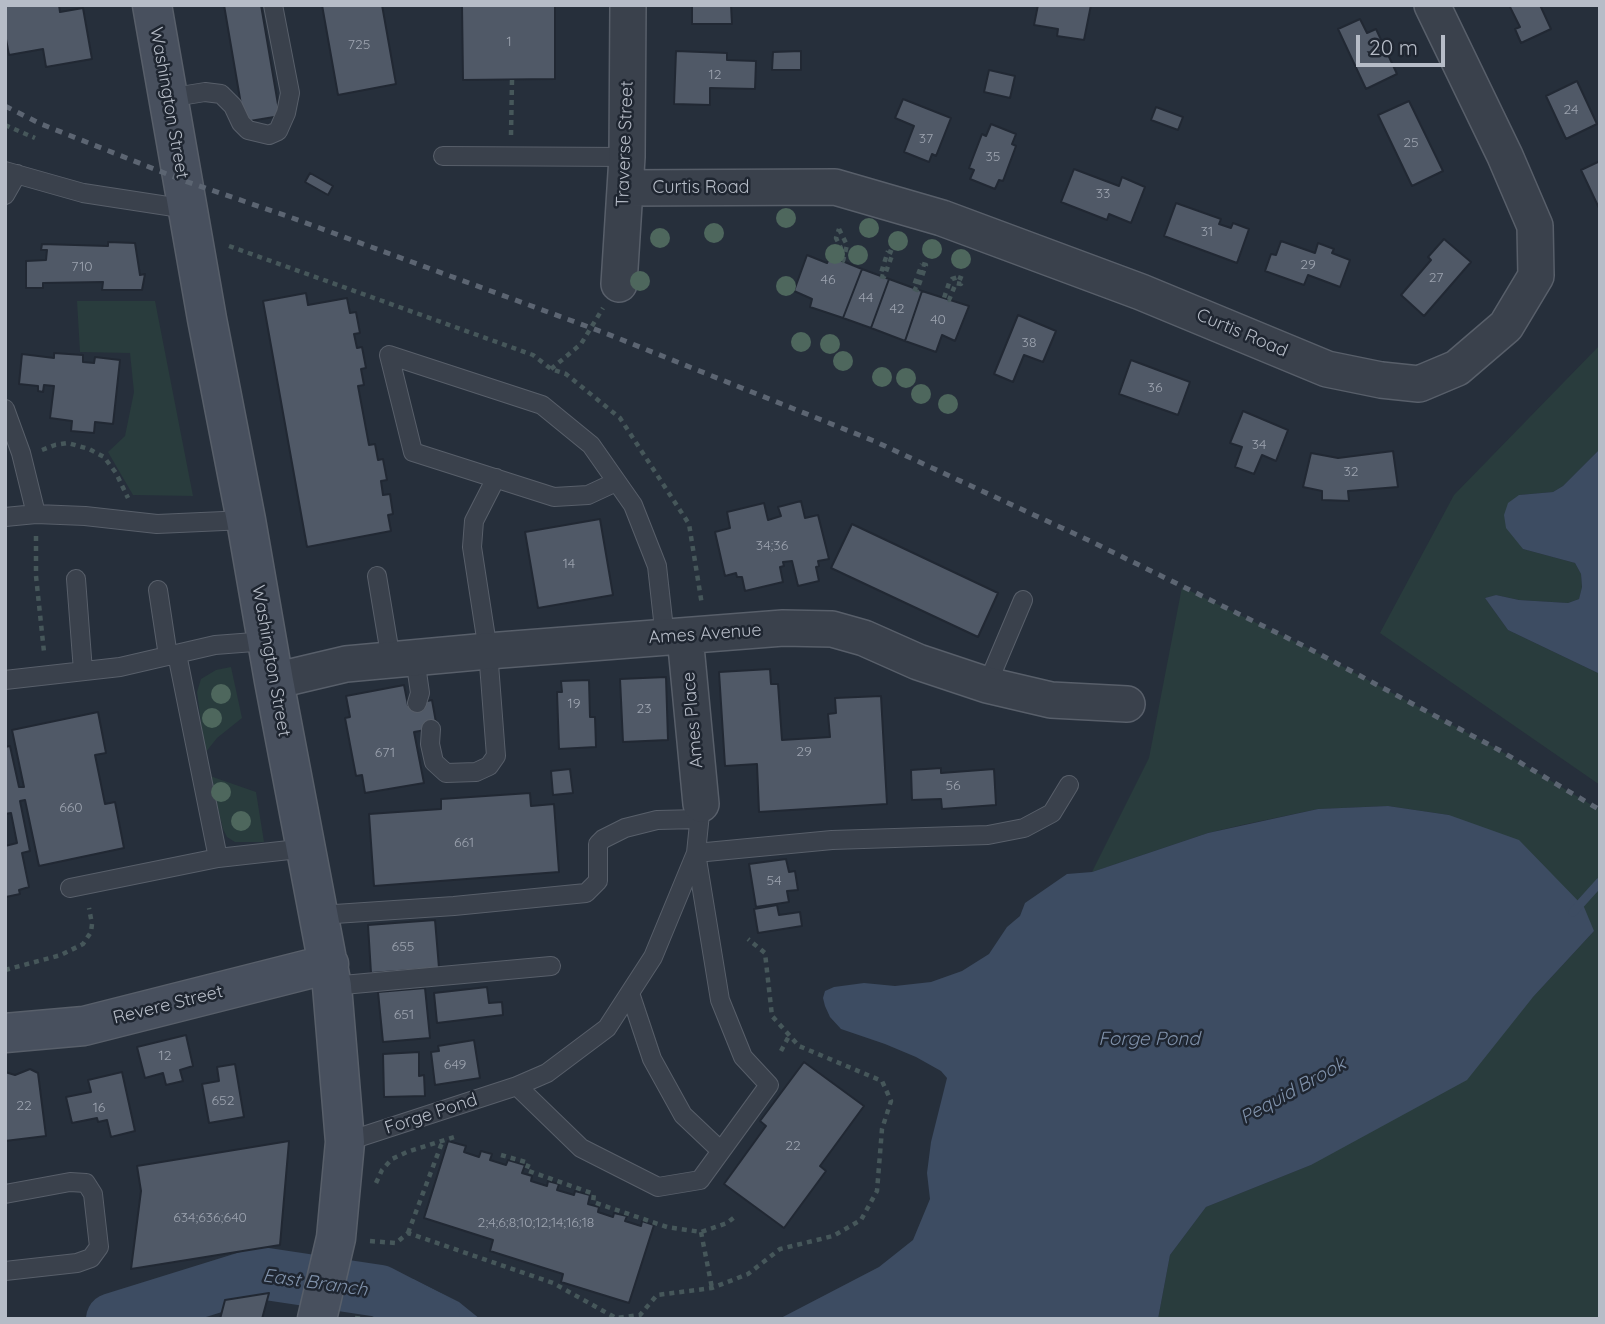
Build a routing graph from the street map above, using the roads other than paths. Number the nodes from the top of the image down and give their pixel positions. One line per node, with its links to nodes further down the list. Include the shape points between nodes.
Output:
1 (152, 5): 5 (main road, Washington Street)
2 (274, 5): 5 (lane, via 290,93 278,131 269,135 248,130 221,94)
3 (628, 5): 8 (street, Traverse Street)
4 (1432, 5): 8 (street, Curtis Road, via 1535,226 1536,276 1506,326 1457,368 1419,384 1328,369 1141,292 954,223 835,187)
5 (169, 98): 10 (main road, Washington Street)
6 (443, 156): 8 (lane, via 511,156)
7 (11, 172): 9 (lane); 10 (lane, via 83,193)
8 (626, 172): 11 (street, Traverse Street)
9 (5, 195)
10 (187, 209): 17 (main road, Washington Street)
11 (619, 284)
12 (5, 409): 15 (lane)
13 (496, 478): 14 (lane, via 554,497 588,495); 14 (lane, via 414,452 389,355 542,405 591,445); 24 (lane, via 474,521 472,547)
14 (617, 482): 22 (lane, via 633,505 657,566)
15 (36, 514): 16 (lane); 17 (lane, via 156,524)
16 (5, 517)
17 (246, 520): 23 (main road, Washington Street)
18 (377, 576): 26 (lane)
19 (76, 579): 27 (lane)
20 (158, 590): 25 (lane)
21 (1023, 600): 30 (lane)
22 (675, 637): 24 (street, Ames Avenue); 30 (street, Ames Avenue, via 832,629); 35 (street, Ames Place)
23 (267, 641): 25 (lane, via 215,645); 29 (main road, Washington Street)
24 (488, 651): 26 (street, Ames Avenue); 33 (lane, via 496,756 489,766 476,772 446,773 434,762)
25 (172, 655): 27 (lane); 38 (lane)
26 (403, 659): 29 (street, Ames Avenue, via 346,664); 31 (lane)
27 (83, 671): 28 (lane)
28 (5, 680)
29 (274, 681): 36 (main road, Washington Street)
30 (987, 685): 32 (street, Ames Avenue, via 1051,700)
31 (421, 700)
32 (1127, 704)
33 (427, 734)
34 (1069, 785): 37 (lane, via 1052,813 1024,828 988,835 832,840)
35 (700, 811): 37 (lane, Forge Pond); 40 (lane, via 625,828 603,839 598,844 598,881 586,893)
36 (307, 848): 38 (lane); 40 (main road, Washington Street)
37 (696, 853): 43 (lane, Forge Pond, via 653,957); 47 (lane, Forge Pond, via 720,1000 743,1058 769,1085)
38 (218, 858): 39 (lane)
39 (78, 887)
40 (320, 915): 42 (main road, Washington Street)
41 (551, 966): 42 (lane)
42 (330, 975): 44 (main road, Revere Street, via 84,1026); 46 (main road, Washington Street)
43 (630, 993): 45 (lane, Forge Pond, via 607,1028 547,1073); 47 (lane, via 652,1059 683,1115)
44 (5, 1033)
45 (517, 1086): 46 (lane, Forge Pond); 47 (lane, Forge Pond, via 581,1148 658,1186 700,1180)
46 (345, 1142): 50 (main road, Washington Street, via 336,1238)
47 (721, 1151)
48 (5, 1194): 49 (lane, via 86,1183 93,1194 99,1247 91,1258 77,1263)
49 (5, 1271)
50 (319, 1309)

